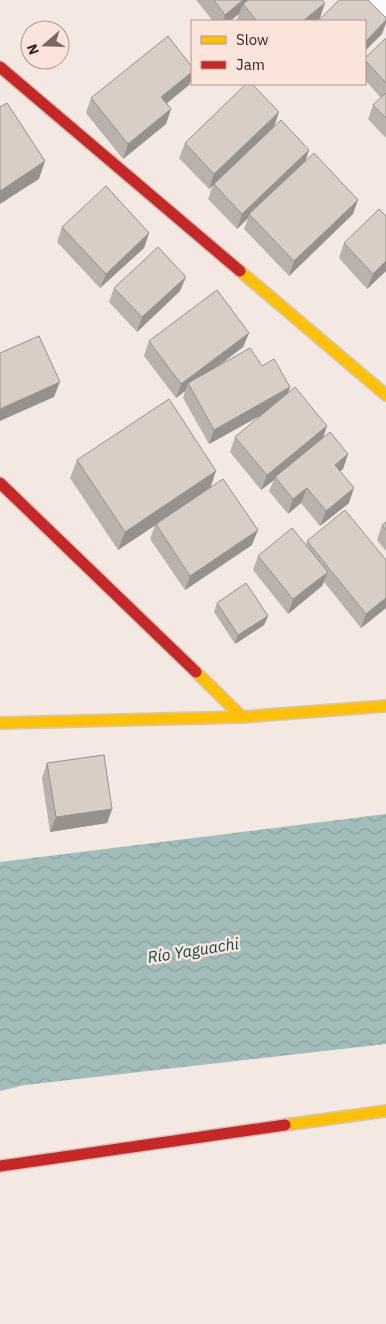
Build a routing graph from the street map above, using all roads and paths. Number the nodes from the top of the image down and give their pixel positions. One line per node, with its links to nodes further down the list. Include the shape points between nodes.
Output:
1 (0, 67): 2 (street)
2 (386, 395)
3 (0, 483): 5 (street)
4 (386, 706): 5 (street)
5 (242, 717): 6 (street)
6 (0, 723)
7 (386, 1112): 8 (street)
8 (0, 1166)

